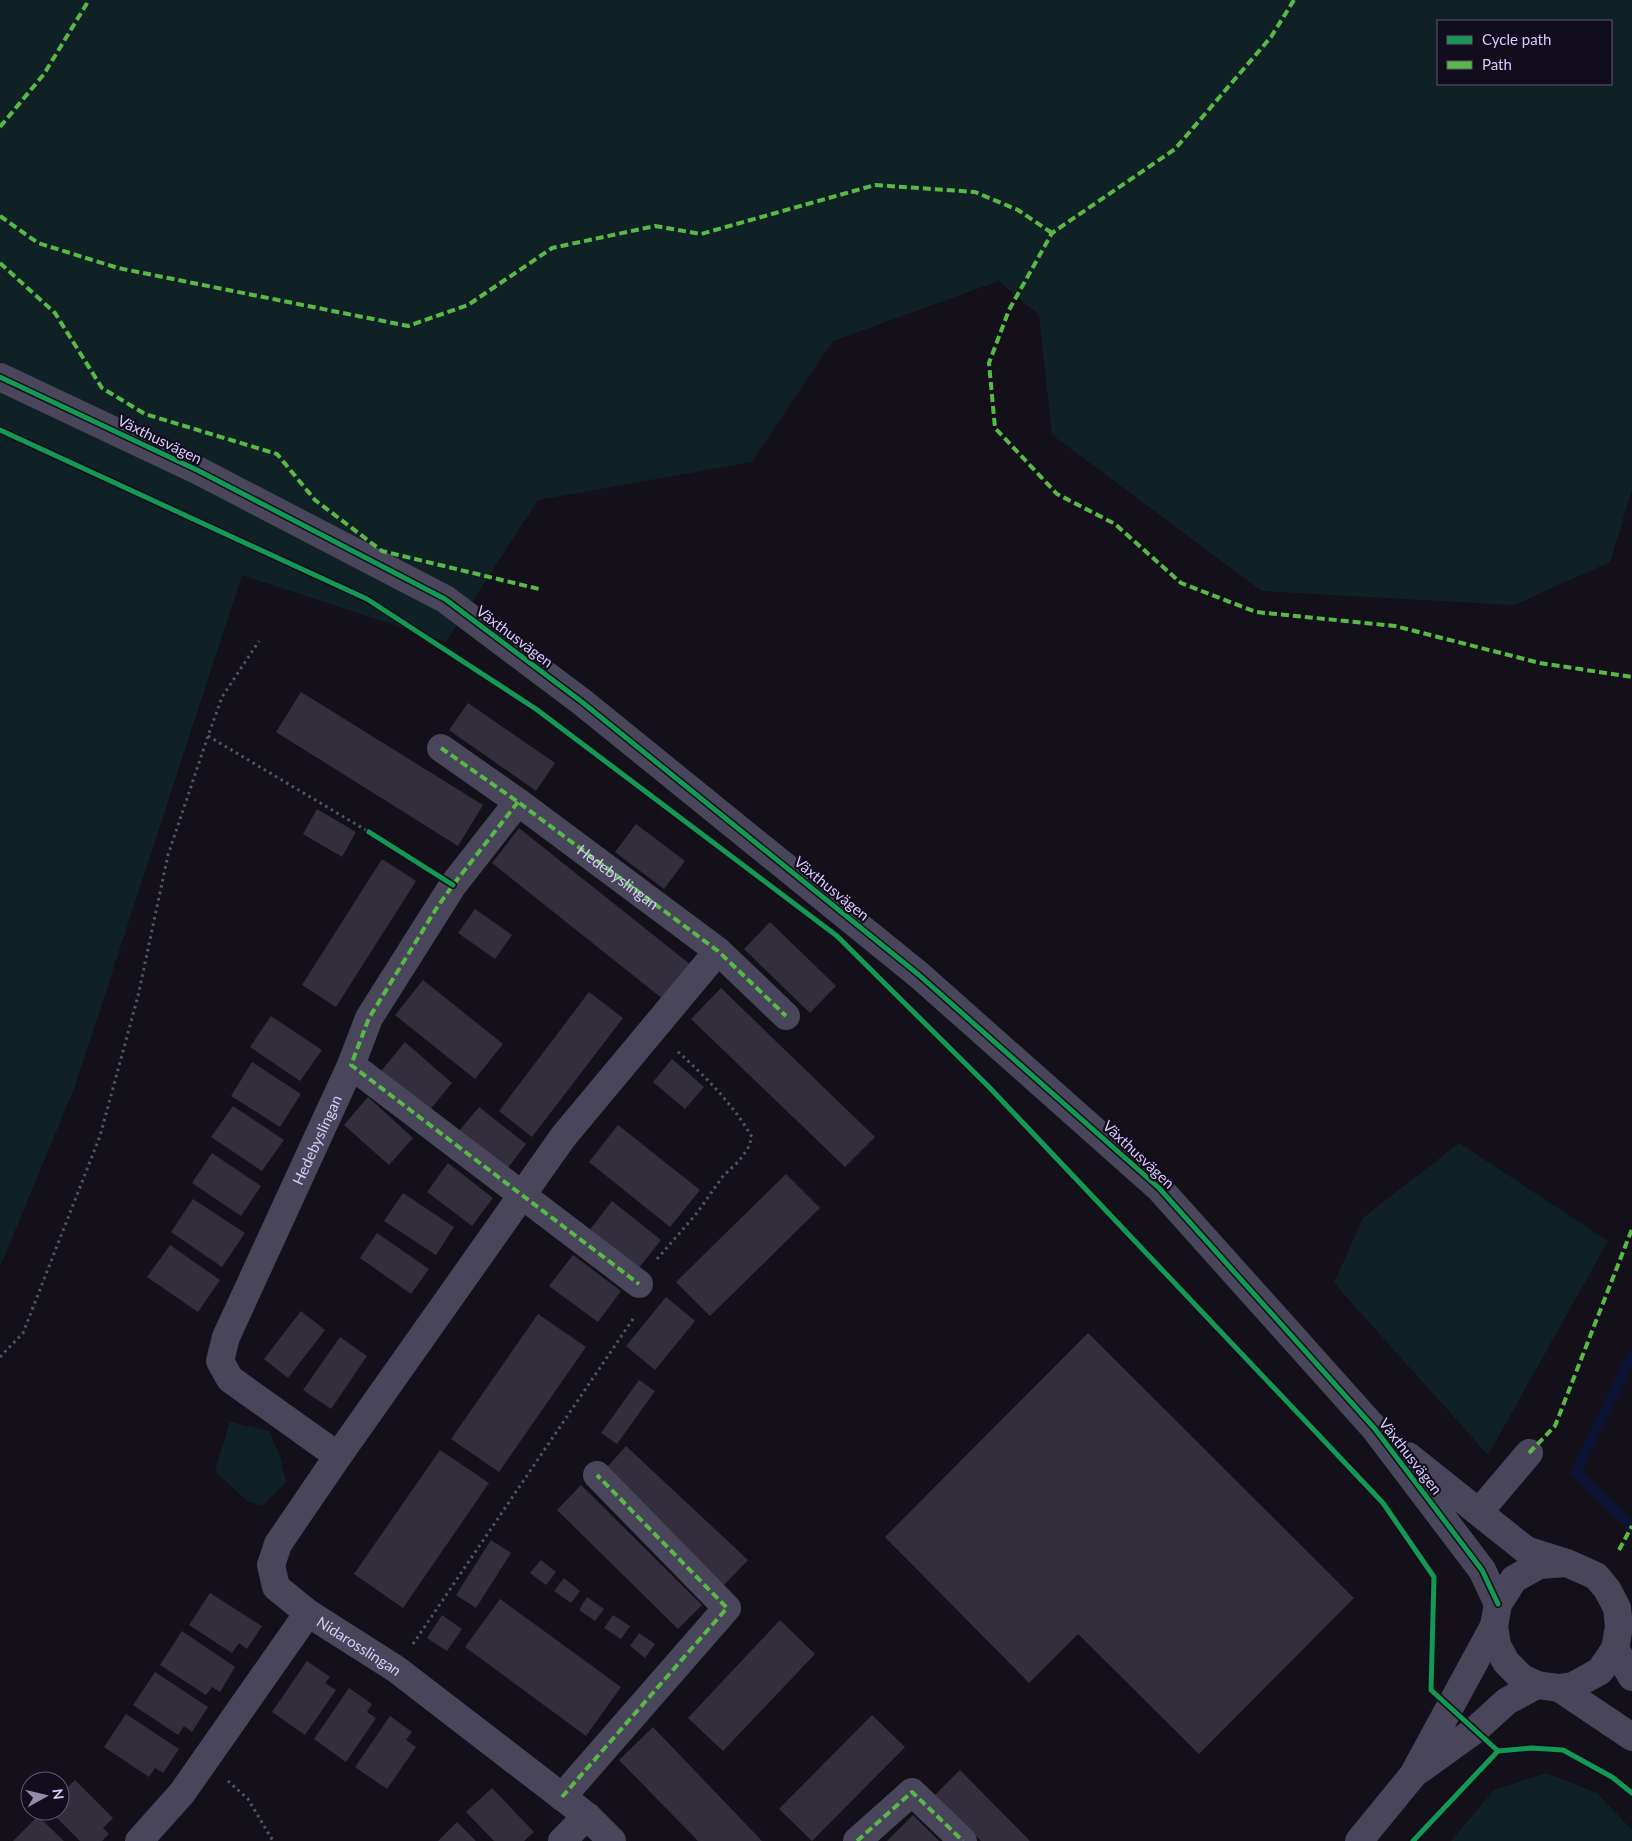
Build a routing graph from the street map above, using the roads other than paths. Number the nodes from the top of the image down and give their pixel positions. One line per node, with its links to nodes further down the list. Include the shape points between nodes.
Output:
1 (0, 377): 9 (street, Växthusvägen, via 199,472 445,599 582,702 919,975 1159,1188)
2 (441, 748): 3 (street, Hedebyslingan)
3 (518, 802): 4 (street, Hedebyslingan); 6 (street, Hedebyslingan, via 436,909 369,1018)
4 (718, 951): 5 (street, Hedebyslingan); 7 (street, via 563,1137)
5 (786, 1016)
6 (351, 1065): 7 (street); 11 (street, Hedebyslingan, via 226,1337 220,1361 230,1379)
7 (521, 1195): 8 (street); 11 (street)
8 (639, 1284)
9 (1375, 1429): 13 (street, Växthusvägen); 16 (street, Växthusvägen, via 1482,1570)
10 (1529, 1453): 13 (street)
11 (338, 1456): 15 (street, via 278,1544 270,1565 276,1587)
12 (597, 1475): 22 (street, via 727,1608)
13 (1478, 1512): 14 (street, Växthusvägen, via 1526,1550)
14 (1567, 1563): 16 (street, via 1539,1565 1514,1579); 17 (street, via 1596,1576 1607,1588 1617,1608 1619,1628)
15 (308, 1613): 22 (street, Nidarosslingan, via 396,1669); 24 (street, Nidarosslingan, via 182,1793)
16 (1496, 1615): 19 (street, via 1497,1645 1506,1662 1522,1678); 21 (street)
17 (1615, 1649): 18 (street); 19 (street, via 1600,1671 1573,1686)
18 (1632, 1677)
19 (1548, 1687): 20 (street); 21 (street, via 1508,1701 1475,1730)
20 (1632, 1737)
21 (1413, 1775): 29 (street)
22 (562, 1797): 23 (street, Nidarosslingan)
23 (587, 1816): 25 (street); 26 (street, Nidarosslingan)
24 (139, 1841)
25 (562, 1841)
26 (612, 1841)
27 (858, 1841): 28 (street, via 912,1792)
28 (963, 1841)
29 (1359, 1841)

